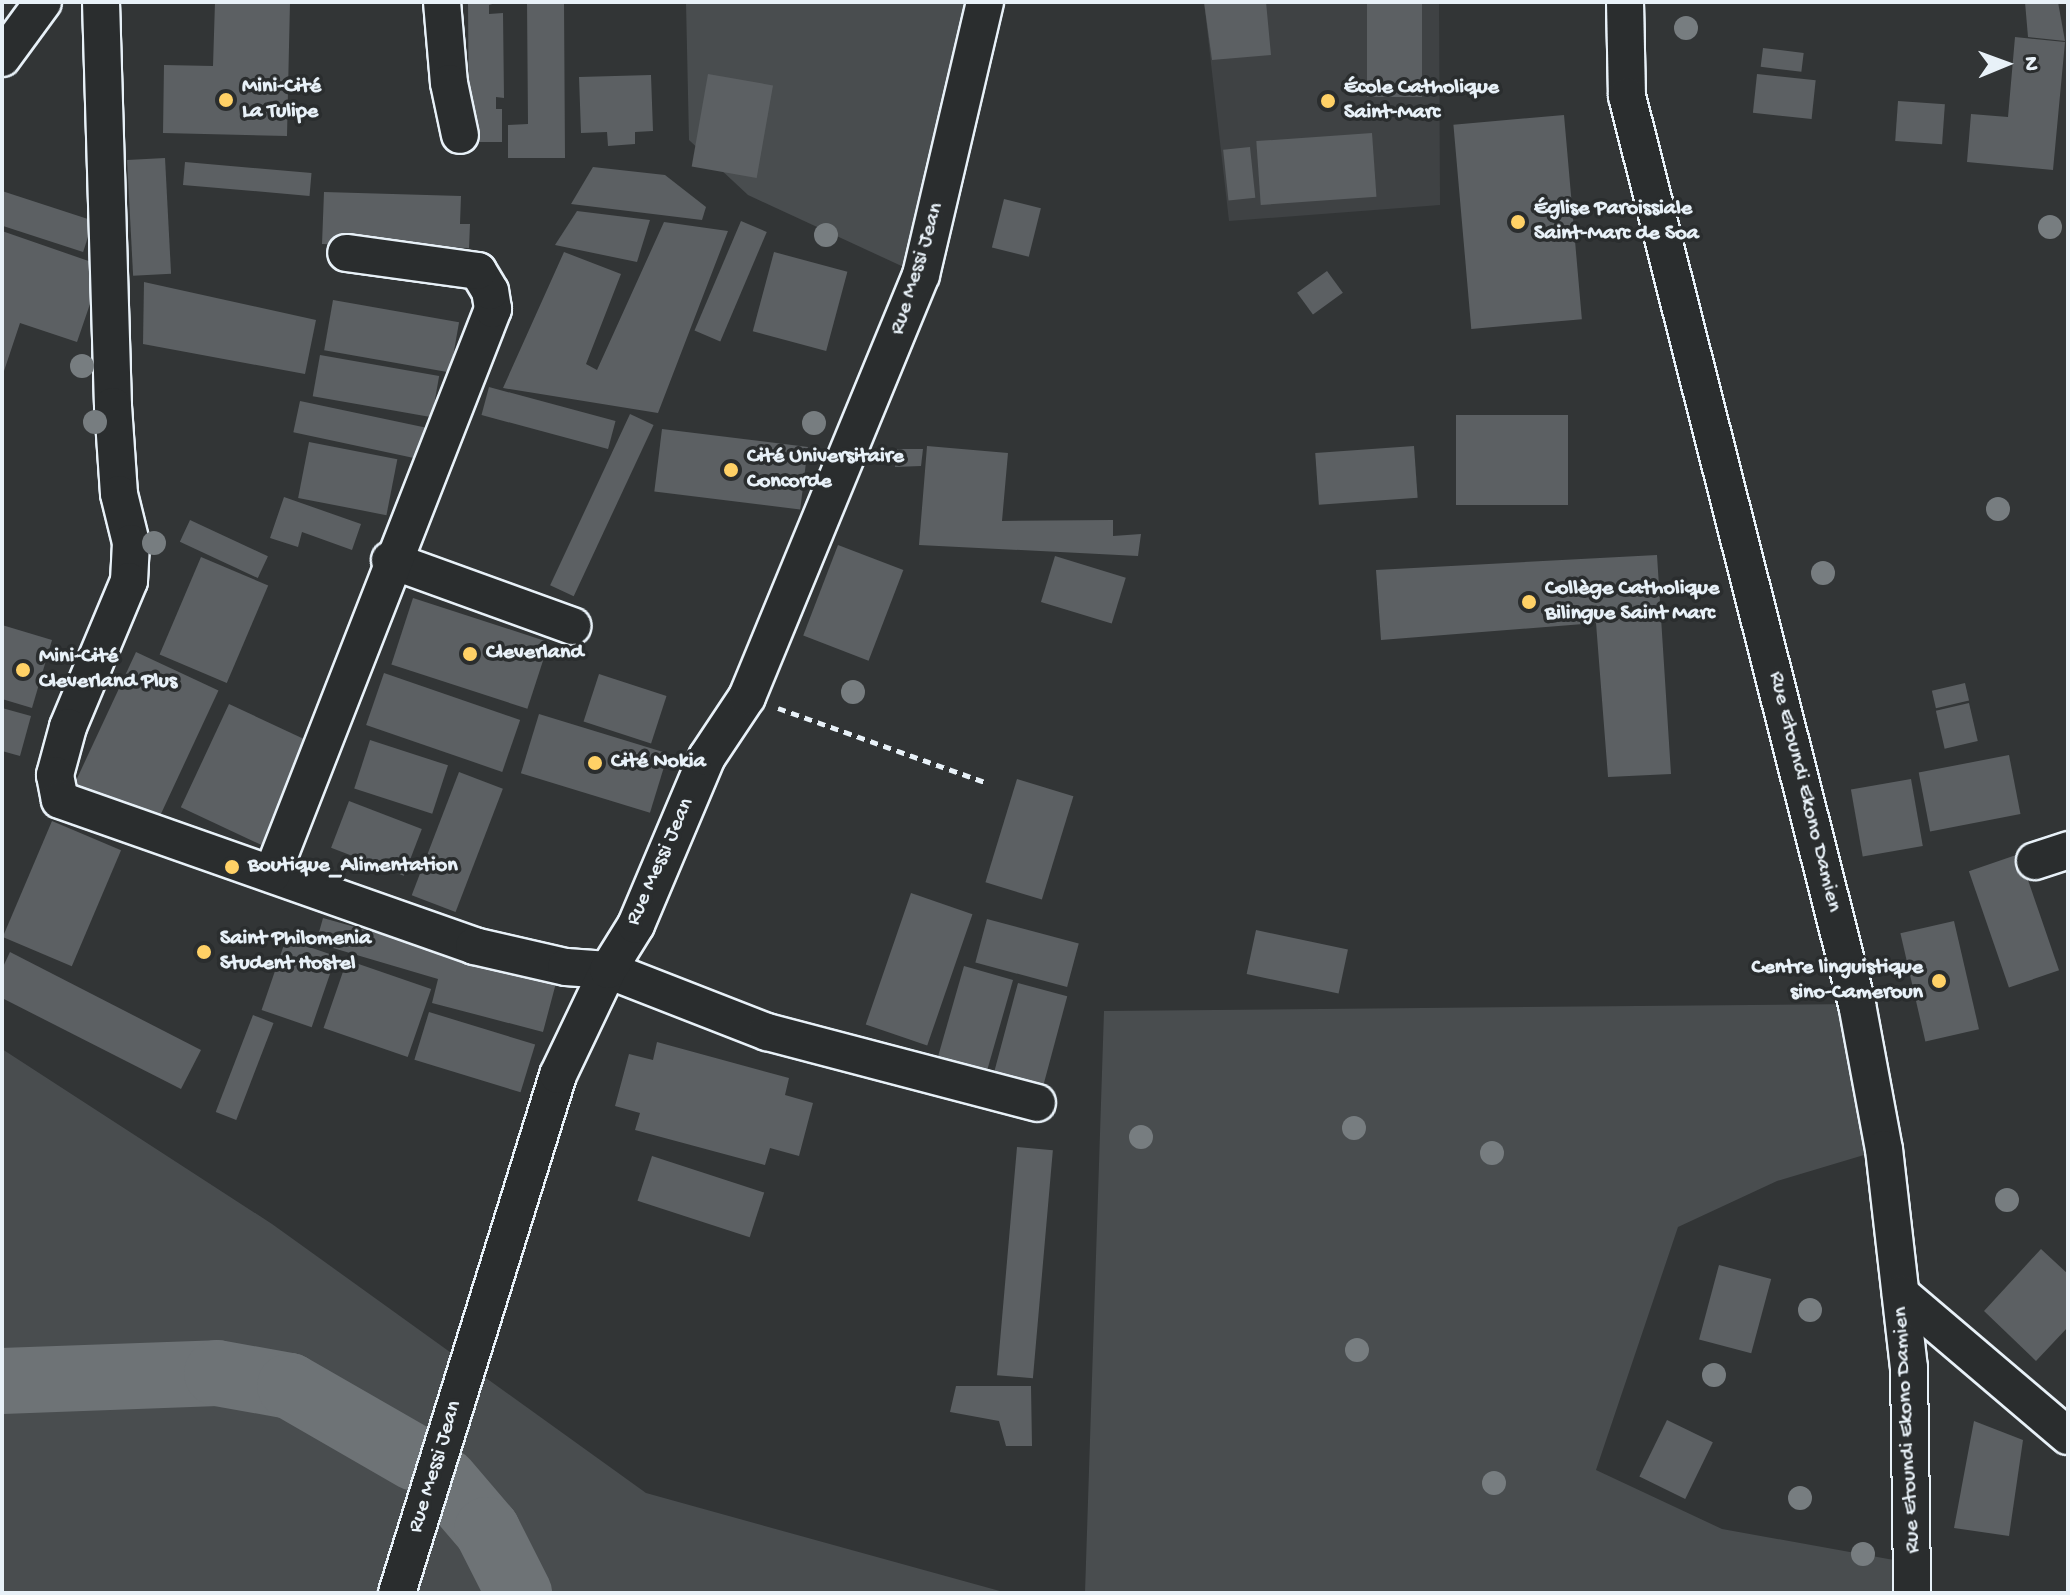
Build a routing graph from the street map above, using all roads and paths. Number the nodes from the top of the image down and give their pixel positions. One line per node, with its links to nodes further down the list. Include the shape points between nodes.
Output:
1 (43, 2): 6 (street)
2 (101, 2): 13 (street, via 113,406 119,494 131,543 129,581 68,727 55,775 57,795)
3 (442, 2): 7 (street)
4 (985, 2): 11 (street, Rue Messi Jean, via 921,275)
5 (1625, 2): 16 (street, Rue Etoundi Ekono Damien, via 1627,96 1857,1004 1884,1149)
6 (2, 58)
7 (460, 135)
8 (346, 253): 9 (street, via 478,271 493,309)
9 (390, 560): 10 (street); 13 (street)
10 (572, 626)
11 (747, 697): 12 (path); 14 (street, Rue Messi Jean, via 707,757 636,925)
12 (988, 783)
13 (272, 874): 14 (street, via 474,946 566,967)
14 (608, 970): 15 (street, via 767,1032); 18 (street, Rue Messi Jean, via 558,1075)
15 (1037, 1103)
16 (1901, 1294): 17 (street); 19 (street, Rue Etoundi Ekono Damien, via 1909,1368)
17 (2068, 1436)
18 (397, 1593)
19 (1912, 1593)

